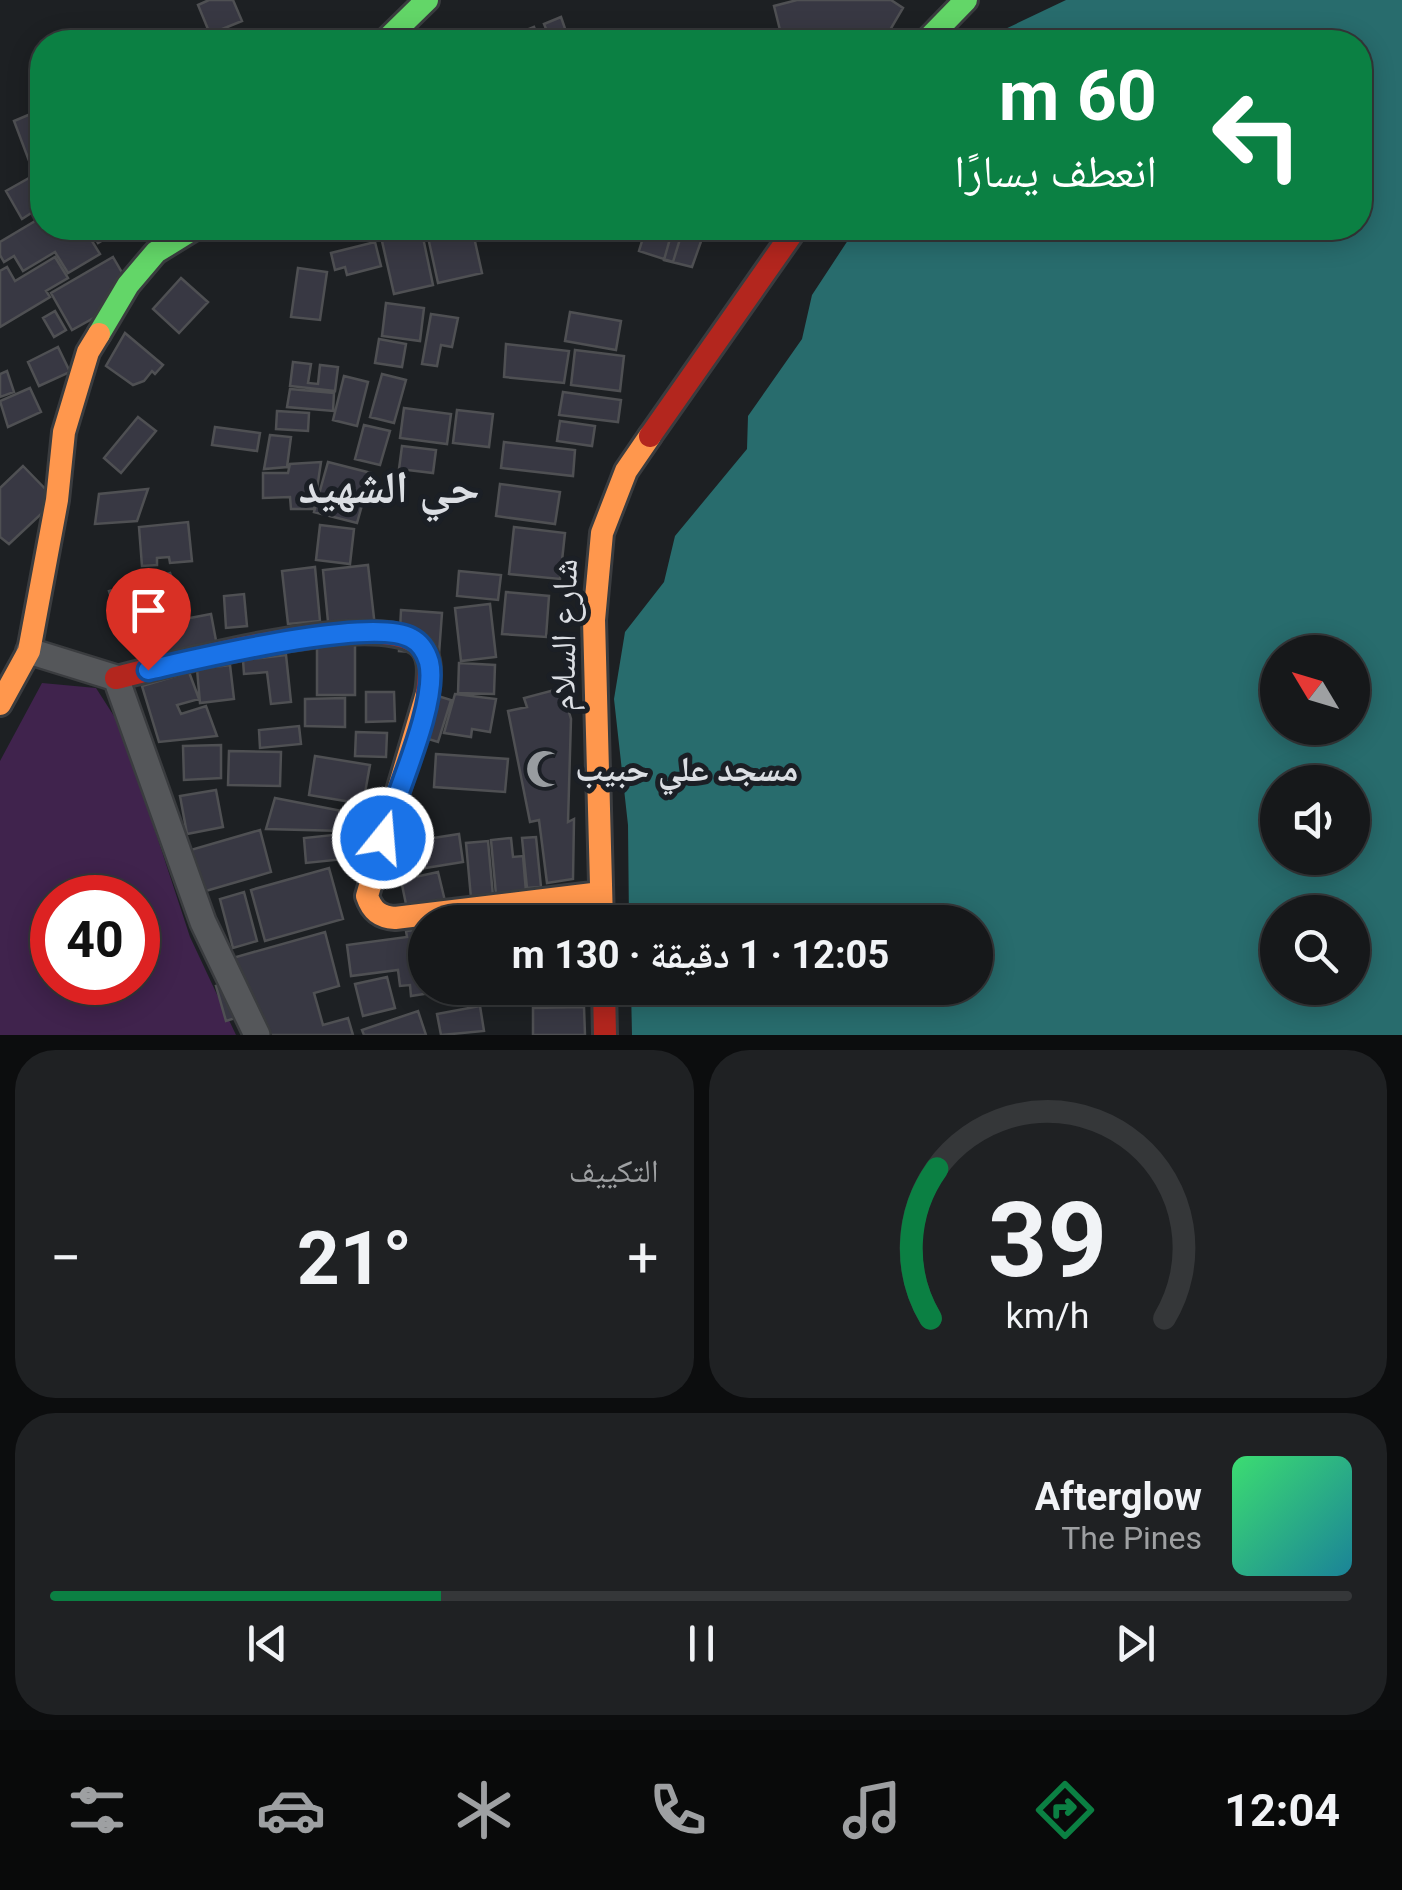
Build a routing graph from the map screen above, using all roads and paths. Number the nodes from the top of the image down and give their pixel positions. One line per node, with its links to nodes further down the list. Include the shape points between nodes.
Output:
1 (427, 0): 4 (main road)
2 (953, 0): 5 (main road)
3 (966, 0): 6 (main road)
4 (396, 30)
5 (934, 30)
6 (938, 30)
7 (176, 240): 9 (main road, via 128,284 88,352 64,432)
8 (788, 240): 12 (main road, شارع السلام, via 626,472 602,533 594,620)
9 (30, 650): 10 (street); 11 (main road)
10 (116, 678): 12 (main road, via 326,634 409,636 430,664 428,696 367,896 373,910 394,918); 15 (street, via 203,922)
11 (0, 704)
12 (601, 893): 13 (main road, شارع السلام)
13 (601, 905)
14 (604, 1005): 16 (main road)
15 (257, 1035)
16 (605, 1035)

